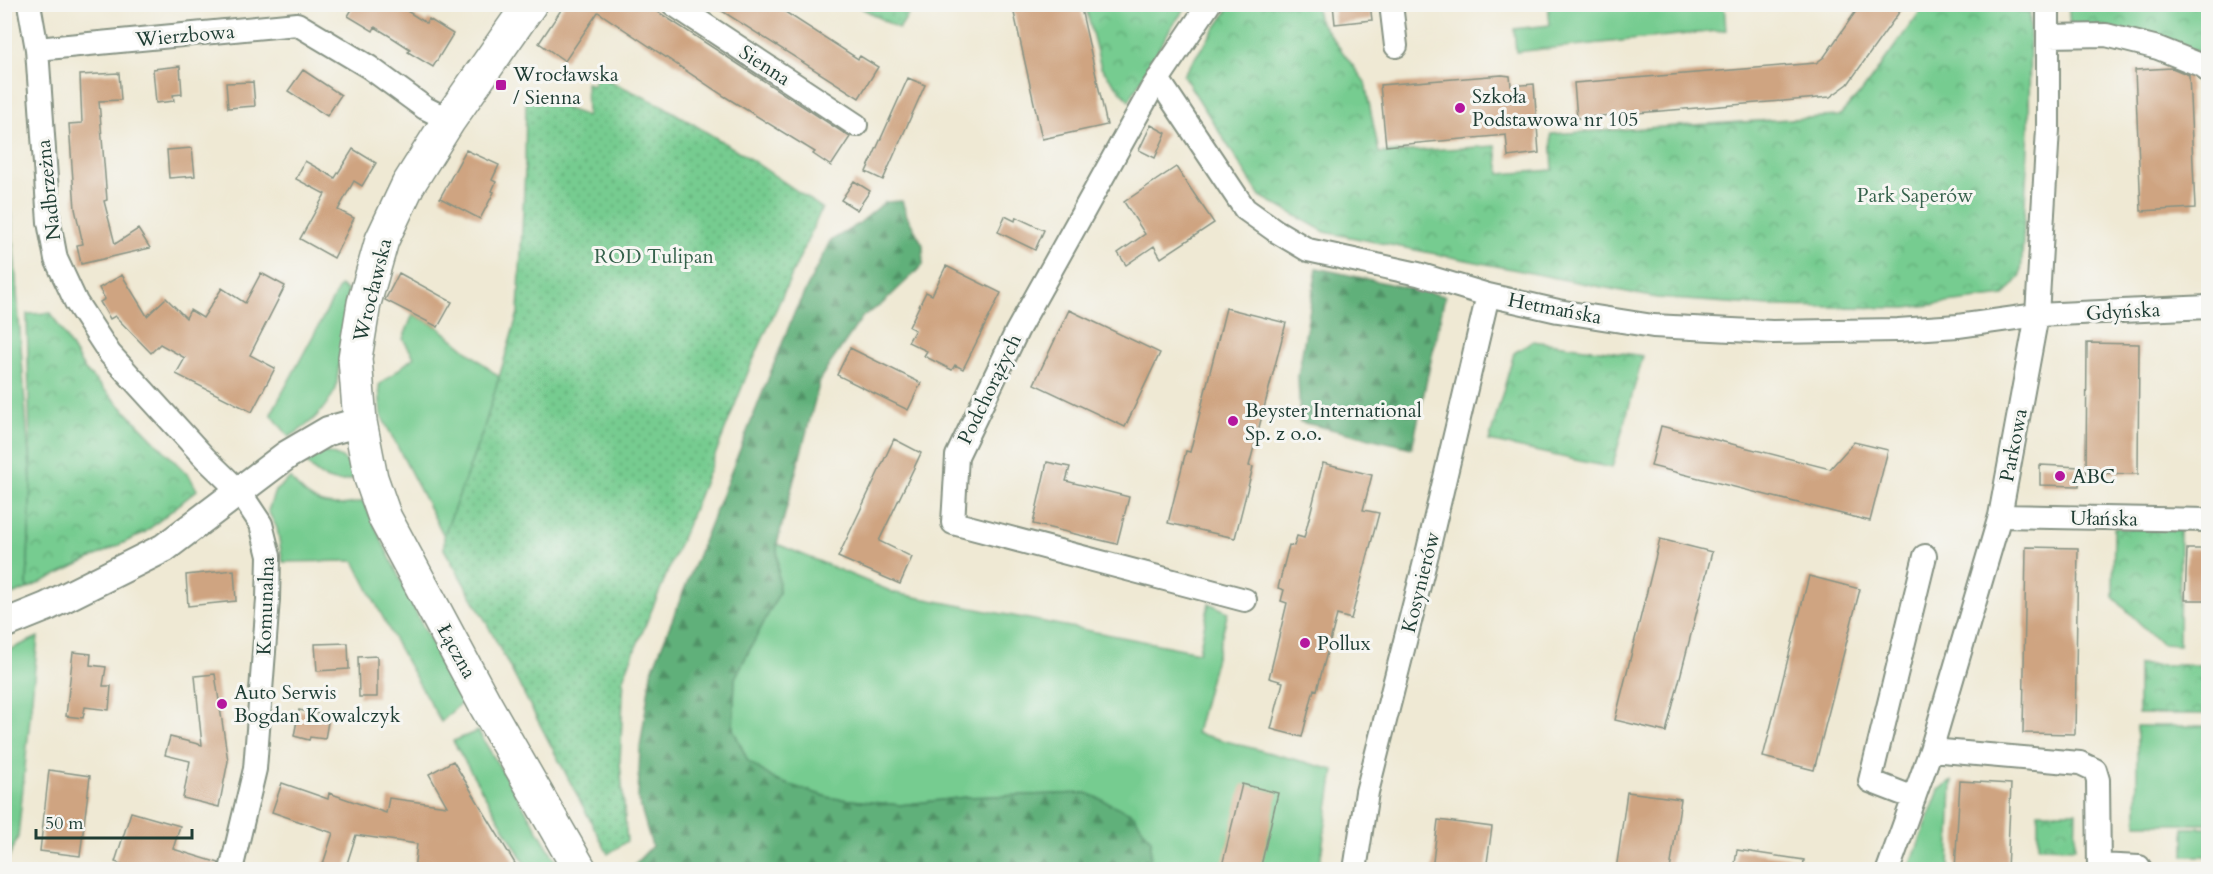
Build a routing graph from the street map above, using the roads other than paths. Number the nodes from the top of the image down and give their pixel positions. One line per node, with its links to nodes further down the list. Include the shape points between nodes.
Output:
1 (29, 4): 9 (street, Nadbrzeżna)
2 (530, 4): 12 (main road, Wrocławska)
3 (673, 4): 13 (street, Sienna)
4 (1209, 4): 11 (street, Podchorążych)
5 (1391, 4): 8 (street)
6 (2048, 4): 7 (street, Parkowa)
7 (2048, 36): 10 (street, via 2106,35 2158,48); 16 (street, Parkowa, via 2048,129)
8 (1396, 46)
9 (37, 49): 12 (street, Wierzbowa, via 297,24); 18 (street, Nadbrzeżna, via 49,222 56,259 76,302 110,354)
10 (2208, 69)
11 (1158, 79): 14 (street, Hetmańska, via 1245,209 1276,231 1308,250 1418,274); 22 (street, Podchorążych, via 1017,331 957,456 953,523)
12 (449, 120): 17 (main road, Wrocławska, via 408,185 382,240 364,303 356,358)
13 (856, 125)
14 (1488, 295): 16 (street, Hetmańska, via 1653,326 1744,332 1898,330); 29 (street, Kosynierów, via 1367,792)
15 (2208, 307): 16 (street, Gdyńska)
16 (2037, 315): 19 (street, Parkowa)
17 (360, 422): 18 (street, via 328,430); 28 (main road, Łączna, via 371,478 385,518)
18 (239, 491): 23 (street, via 164,548); 27 (street, Komunalna, via 261,524 268,556 268,599 255,769)
19 (2000, 516): 20 (street, Ułańska); 24 (street, Parkowa)
20 (2208, 520)
21 (1925, 556): 25 (street, via 1870,781)
22 (1245, 600)
23 (4, 624)
24 (1931, 750): 25 (street, Parkowa); 26 (street, via 2080,763 2095,770)
25 (1914, 798): 30 (street, Parkowa)
26 (2099, 867): 31 (street)
27 (231, 870)
28 (580, 870)
29 (1355, 870)
30 (1888, 870)
31 (2141, 870)

